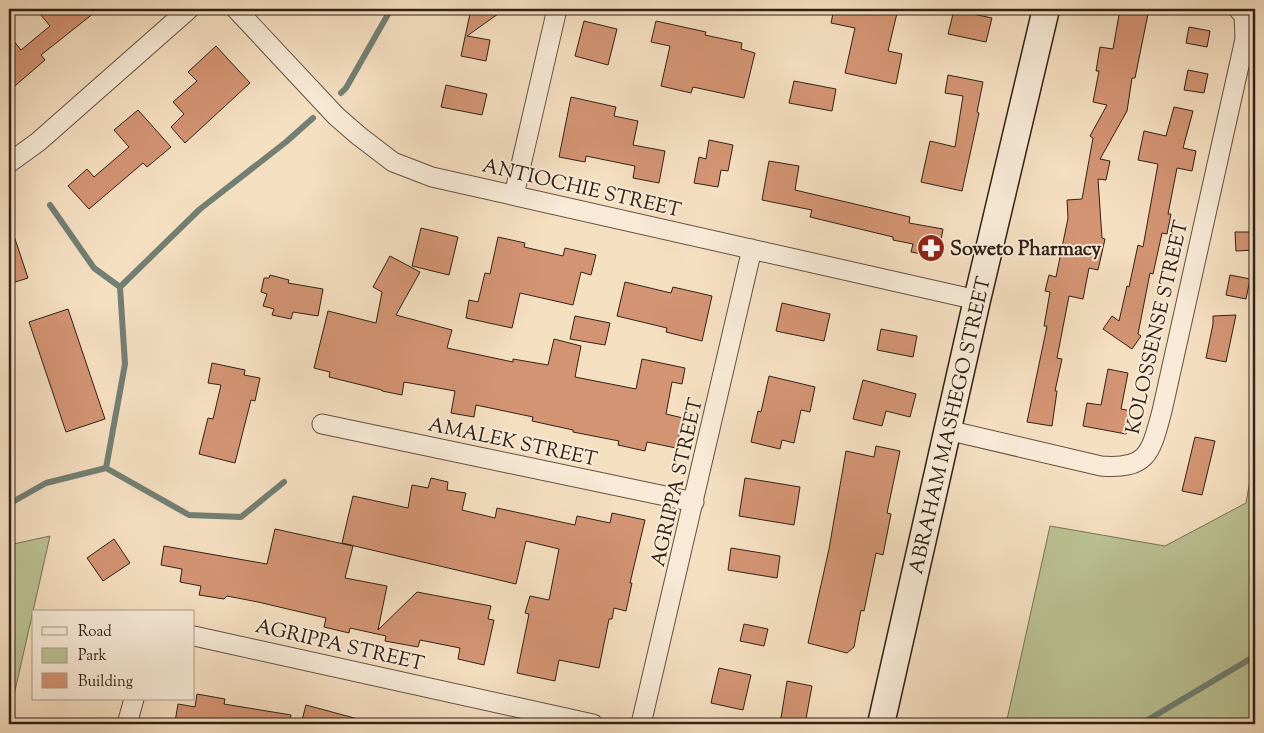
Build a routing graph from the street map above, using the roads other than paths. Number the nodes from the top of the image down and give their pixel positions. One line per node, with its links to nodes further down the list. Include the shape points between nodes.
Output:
1 (189, 9): 6 (street, via 38,142)
2 (236, 9): 7 (street, ANTIOCHIE STREET, via 336,116 393,162 432,177)
3 (557, 9): 7 (street)
4 (1046, 9): 9 (main road, ABRAHAM MASHEGO STREET)
5 (1238, 9): 11 (street, KOLOSSENSE STREET, via 1244,15 1245,39 1162,411 1147,456 1134,464 1116,468)
6 (9, 163)
7 (514, 194): 8 (street, ANTIOCHIE STREET)
8 (752, 249): 9 (street, ANTIOCHIE STREET); 12 (street, AGRIPPA STREET)
9 (977, 300): 11 (main road, ABRAHAM MASHEGO STREET)
10 (322, 424): 12 (street, AMALEK STREET)
11 (947, 430): 18 (main road, ABRAHAM MASHEGO STREET)
12 (694, 502): 17 (street, AGRIPPA STREET)
13 (195, 636): 16 (street, AGRIPPA STREET)
14 (134, 700): 15 (street)
15 (127, 724)
16 (593, 724)
17 (641, 724)
18 (881, 724)

